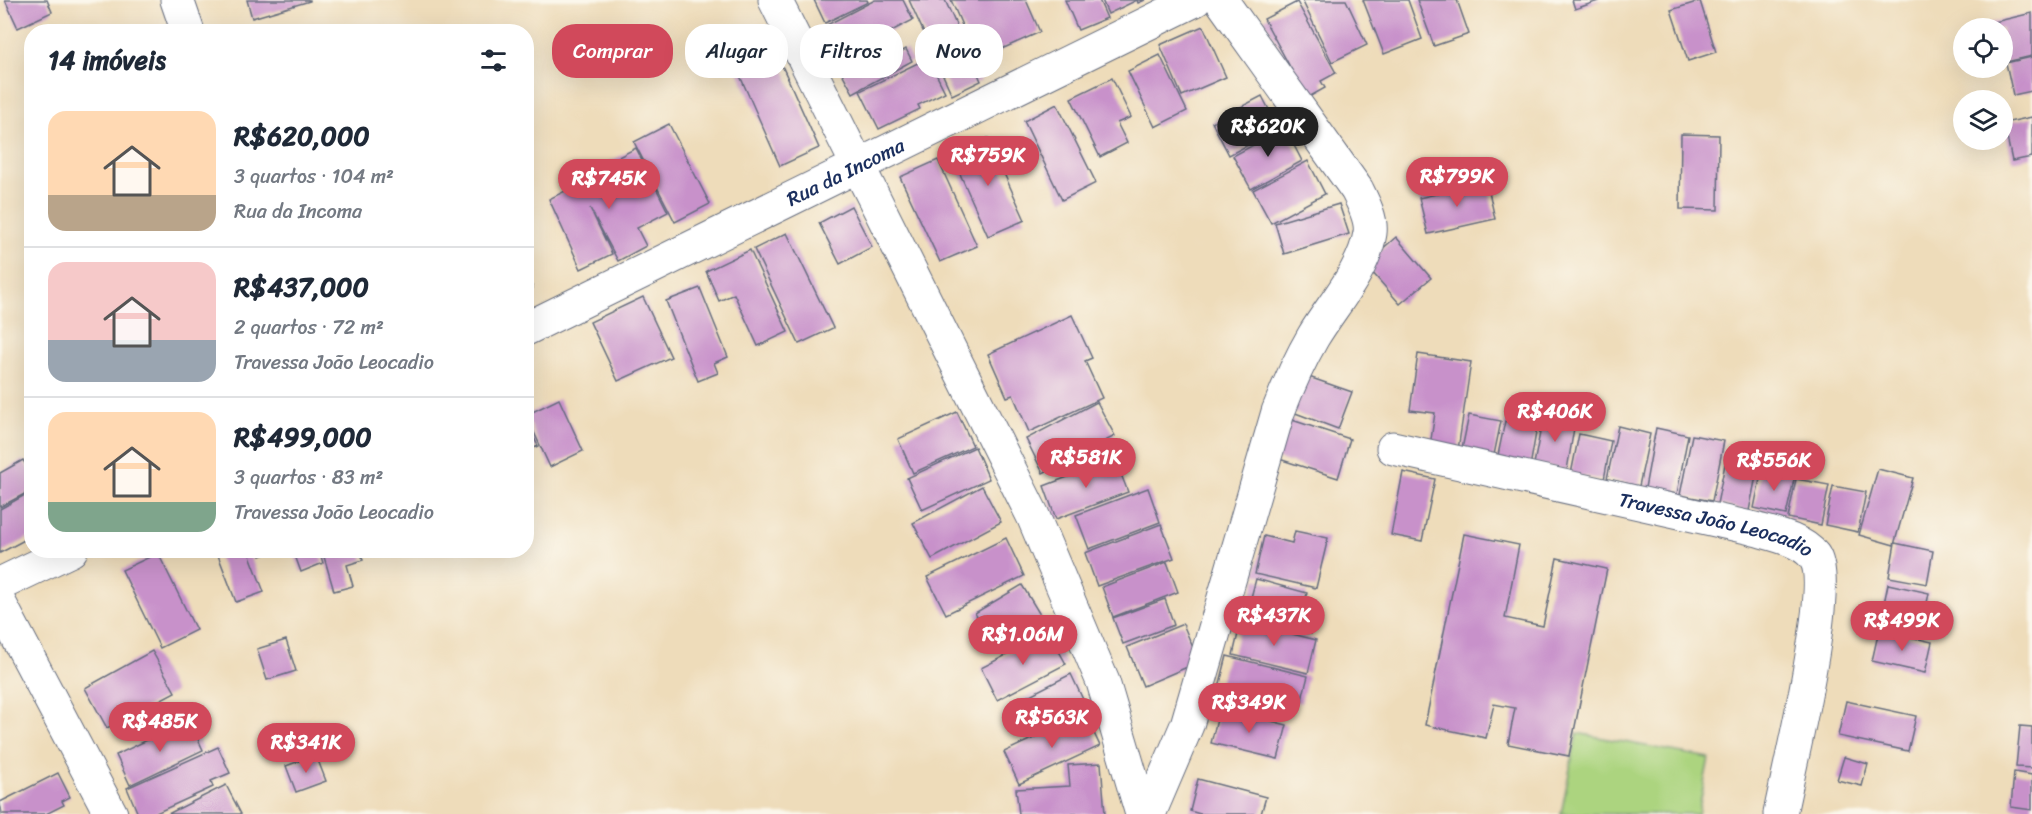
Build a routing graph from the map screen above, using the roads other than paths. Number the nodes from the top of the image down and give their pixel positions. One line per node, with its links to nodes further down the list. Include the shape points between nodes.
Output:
1 (177, 0): 5 (street)
2 (775, 0): 6 (street)
3 (1195, 0): 6 (street, Rua da Incoma)
4 (1221, 0): 14 (street, via 1357,190 1371,230 1366,249 1313,339 1282,402 1193,706)
5 (185, 24)
6 (859, 165): 7 (street, Rua da Incoma); 13 (street, via 1033,516 1103,682)
7 (534, 325)
8 (1393, 448): 15 (street, Travessa João Leocadio, via 1751,528 1785,538 1813,555 1819,567 1820,604)
9 (54, 558): 10 (street)
10 (0, 584)
11 (0, 604): 12 (street)
12 (111, 814)
13 (1142, 814)
14 (1149, 814)
15 (1780, 814)

